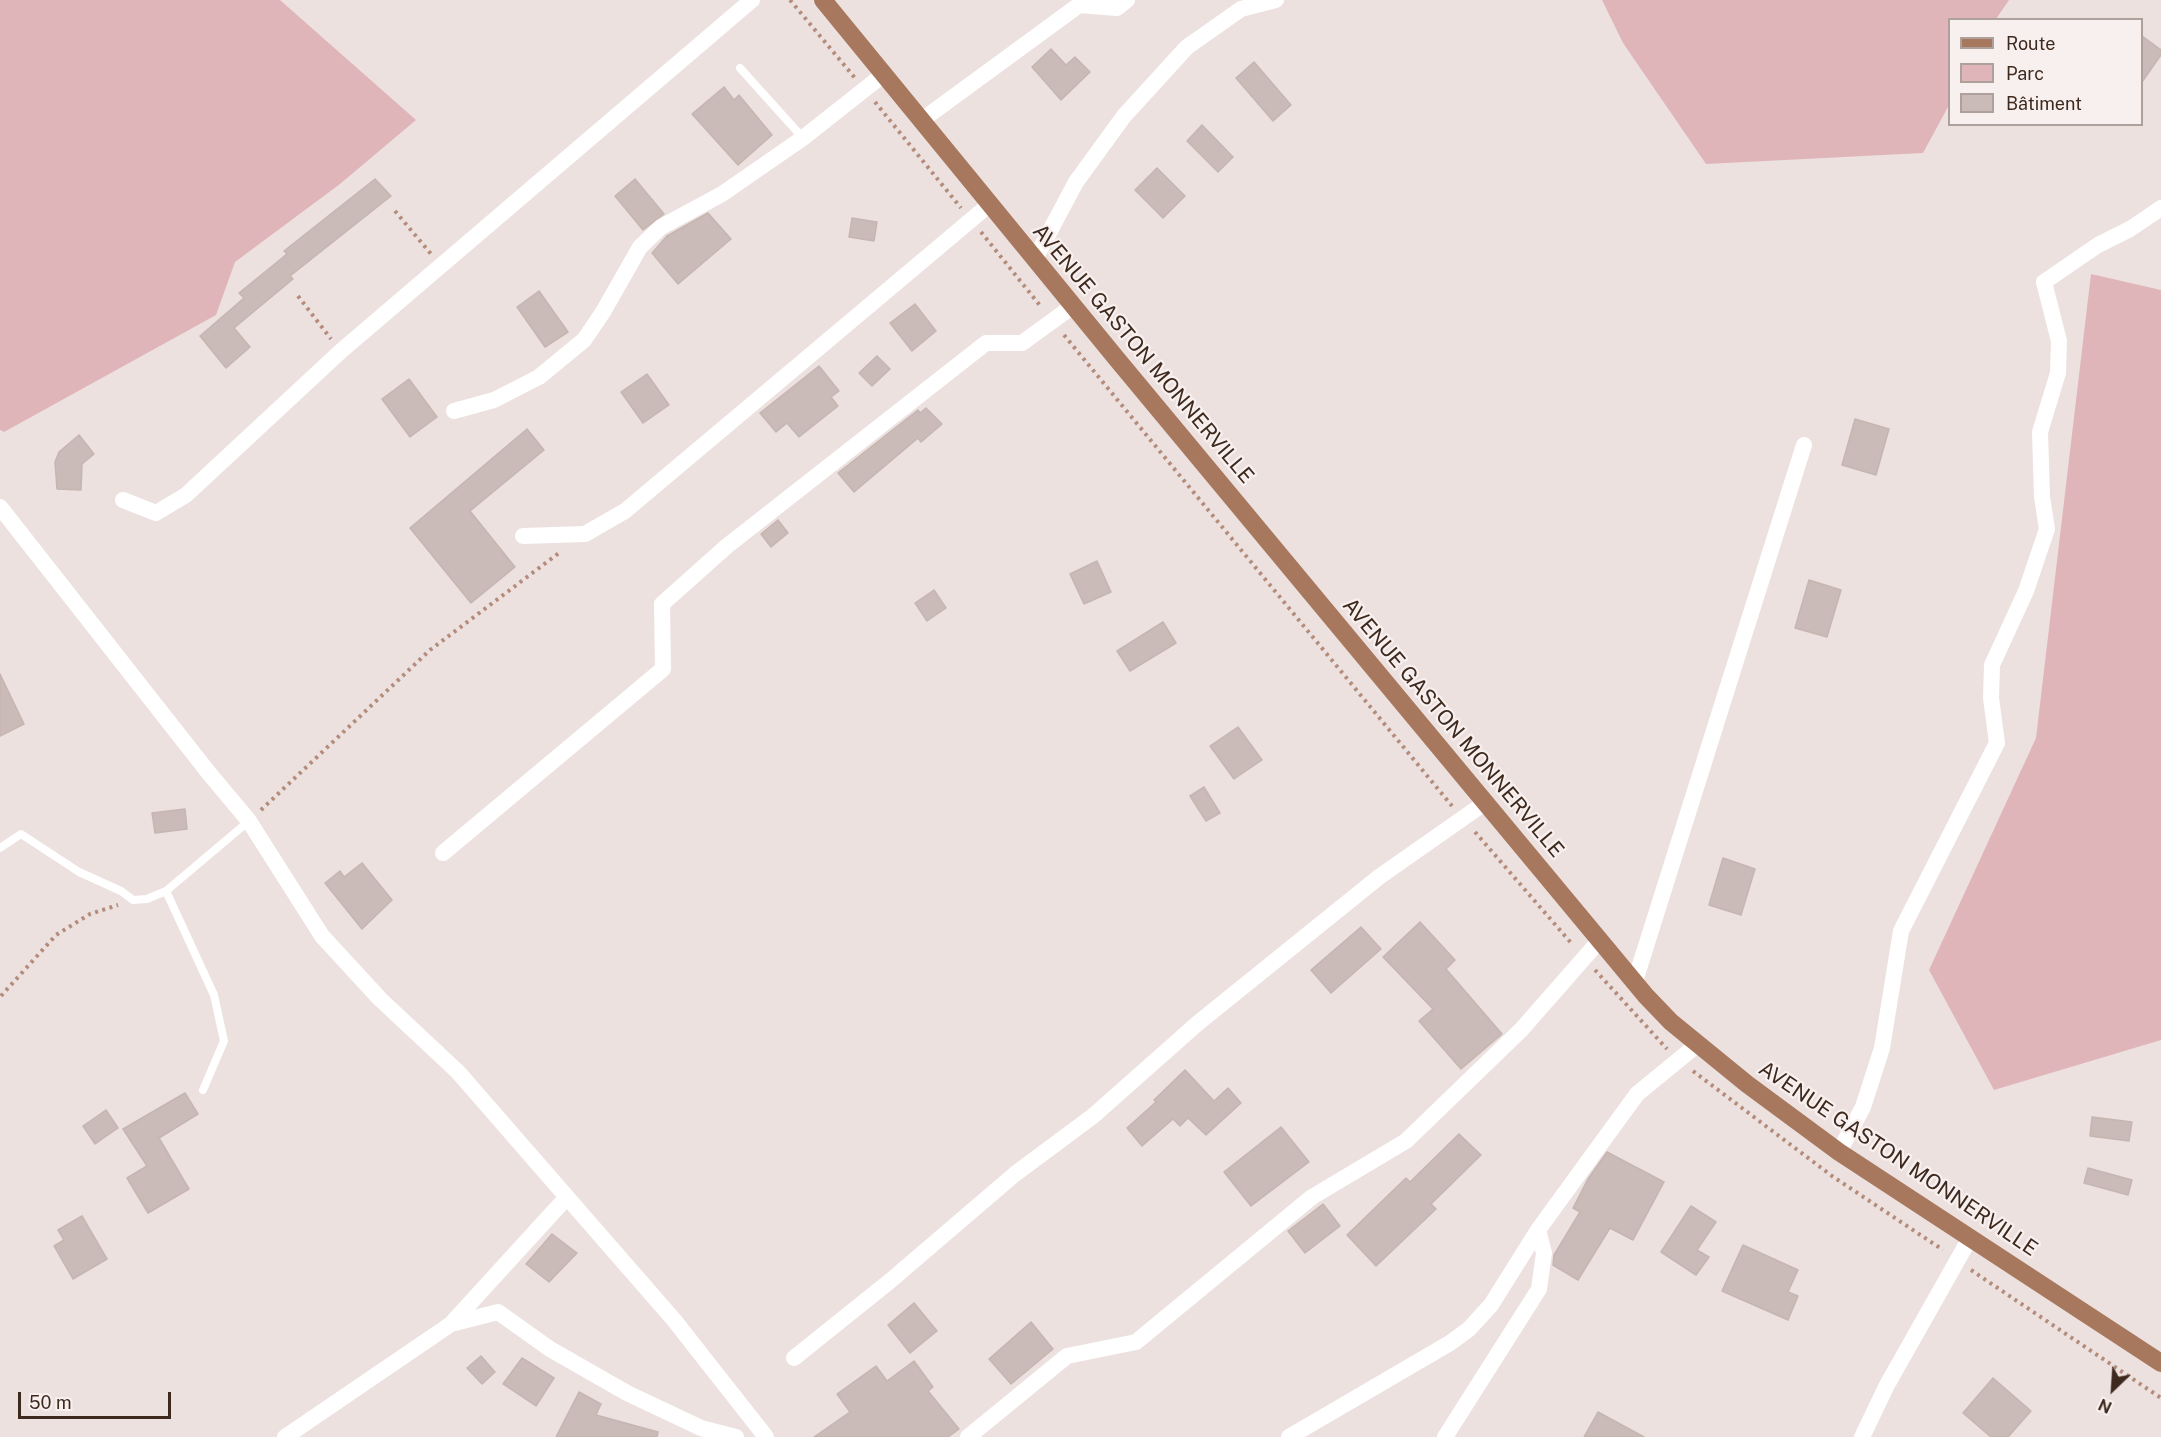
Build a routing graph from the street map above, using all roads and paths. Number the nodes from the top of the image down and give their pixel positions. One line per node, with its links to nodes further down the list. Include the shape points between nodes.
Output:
1 (752, 0): 13 (street)
2 (824, 0): 6 (main road, AVENUE GASTON MONNERVILLE)
3 (1127, 0): 7 (street, via 1117,8 1079,5)
4 (1276, 0): 12 (street, via 1240,9 1187,47 1124,116 1076,182)
5 (740, 68): 8 (lane)
6 (884, 74): 7 (main road, AVENUE GASTON MONNERVILLE); 8 (street)
7 (922, 120): 9 (main road, AVENUE GASTON MONNERVILLE)
8 (803, 138): 17 (street, via 722,194 661,226 640,247 584,339 539,377 494,400)
9 (990, 204): 12 (main road, AVENUE GASTON MONNERVILLE); 21 (street, via 625,511)
10 (2161, 208): 34 (street, via 2044,282 2059,342 2058,373 2040,432 2047,529 2026,591 1992,665 1991,698 1997,743 1901,931 1882,1048 1863,1107)
11 (395, 211): 13 (path)
12 (1035, 259): 15 (main road, AVENUE GASTON MONNERVILLE)
13 (441, 266): 16 (street)
14 (298, 296): 16 (path)
15 (1073, 306): 23 (main road, AVENUE GASTON MONNERVILLE); 26 (street, via 1022,343 986,343 728,546 662,604 663,669)
16 (341, 351): 19 (street, via 186,495 156,513)
17 (454, 411)
18 (1804, 445): 30 (street)
19 (123, 500)
20 (0, 507): 24 (street)
21 (585, 534): 22 (street); 24 (path, via 430,650)
22 (523, 536)
23 (1486, 802): 29 (main road, AVENUE GASTON MONNERVILLE); 39 (street, via 1379,877)
24 (249, 821): 27 (lane); 35 (street, via 322,936 380,999 458,1072)
25 (0, 848): 28 (lane, via 21,834 79,872)
26 (443, 853)
27 (166, 891): 28 (lane); 33 (lane, via 214,995 224,1041)
28 (133, 900): 31 (path, via 90,914 57,935)
29 (1600, 940): 30 (main road, AVENUE GASTON MONNERVILLE); 44 (street, via 1521,1030 1406,1141 1312,1197 1136,1342 1067,1356)
30 (1635, 981): 32 (main road, AVENUE GASTON MONNERVILLE, via 1671,1022)
31 (1, 996)
32 (1698, 1044): 34 (main road, AVENUE GASTON MONNERVILLE); 36 (street, via 1637,1094)
33 (203, 1090)
34 (1839, 1152): 37 (main road, AVENUE GASTON MONNERVILLE)
35 (567, 1197): 38 (street); 43 (street, via 674,1320)
36 (1538, 1230): 45 (street, via 1491,1305 1469,1329); 46 (street, via 1544,1253 1539,1289)
37 (1970, 1238): 40 (main road, AVENUE GASTON MONNERVILLE); 47 (street)
38 (451, 1324): 41 (street); 42 (street, via 498,1312 550,1349 627,1393 701,1428)
39 (794, 1358)
40 (2161, 1363)
41 (285, 1437)
42 (736, 1437)
43 (766, 1437)
44 (968, 1437)
45 (1289, 1437)
46 (1445, 1437)
47 (1862, 1437)

